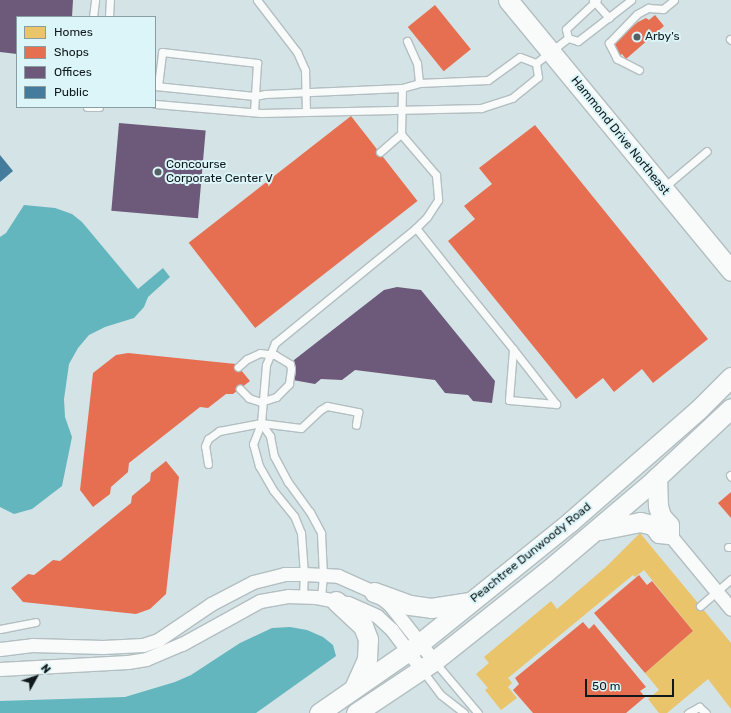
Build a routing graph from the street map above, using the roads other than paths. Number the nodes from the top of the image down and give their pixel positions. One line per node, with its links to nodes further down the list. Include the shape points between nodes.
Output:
1 (95, 0): 8 (lane)
2 (110, 0): 9 (lane)
3 (257, 0): 18 (lane, via 296,52 305,70)
4 (508, 0): 13 (main road, Hammond Drive Northeast)
5 (632, 0): 10 (lane)
6 (674, 0): 14 (lane, via 663,9 648,8 637,14 609,43 617,59)
7 (595, 1): 10 (lane); 11 (lane, via 566,28)
8 (93, 16)
9 (108, 16)
10 (609, 18): 11 (lane, via 578,41)
11 (568, 38): 13 (lane)
12 (407, 41): 15 (lane, via 417,63)
13 (544, 57): 15 (lane, via 520,57 488,80); 21 (lane, via 538,78 512,98 481,108); 27 (main road, Hammond Drive Northeast)
14 (639, 70)
15 (419, 83): 17 (lane)
16 (156, 86): 19 (lane); 19 (lane, via 162,52 257,63)
17 (402, 88): 18 (lane); 21 (lane)
18 (306, 92): 19 (lane); 23 (lane)
19 (255, 96): 22 (lane)
20 (156, 104): 22 (lane)
21 (402, 110): 23 (lane); 24 (lane)
22 (254, 112): 23 (lane)
23 (306, 112)
24 (401, 134): 25 (lane); 28 (lane, via 436,175 438,200)
25 (380, 152)
26 (707, 152): 27 (lane)
27 (663, 188): 29 (main road, Hammond Drive Northeast)
28 (416, 228): 30 (lane); 31 (lane, via 275,343)
29 (731, 271)
30 (513, 349): 30 (lane, via 527,367 556,404 509,400)
31 (270, 354): 32 (lane, via 253,356); 35 (lane); 35 (lane, via 290,364 290,377 285,390 276,397)
32 (238, 367)
33 (731, 378): 50 (main road, Peachtree Dunwoody Road, via 570,522)
34 (240, 389): 35 (lane, via 249,398)
35 (261, 402): 37 (lane)
36 (731, 408): 40 (main road, Peachtree Dunwoody Road)
37 (261, 423): 38 (lane, via 301,428 327,406 358,412); 39 (lane, via 219,431 208,439 204,446); 43 (lane, via 253,444 259,466 299,527); 44 (lane, via 270,436 274,456 288,482 310,512 321,533)
38 (356, 426)
39 (208, 464)
40 (657, 477): 41 (main road, Peachtree Dunwoody Road); 42 (main road, via 658,506 669,525)
41 (595, 531): 42 (main road, via 640,522 653,525 659,533); 57 (main road, Peachtree Dunwoody Road)
42 (669, 534): 47 (street)
43 (304, 574): 44 (street); 48 (lane); 56 (street, via 284,574 253,582 211,604 158,640 143,645 103,648 32,645)
44 (323, 575): 46 (street, via 338,576); 49 (lane)
45 (731, 579): 47 (lane)
46 (374, 592): 50 (main road, via 410,605 431,608); 55 (street, via 390,605)
47 (717, 592): 51 (lane); 52 (street)
48 (303, 597): 49 (street); 58 (street, via 260,601 182,644 146,659)
49 (329, 599): 55 (street, via 356,606 377,616); 59 (main road, via 364,626 368,639 368,659)
50 (472, 600): 55 (main road, Peachtree Dunwoody Road)
51 (700, 606)
52 (731, 609)
53 (35, 622): 54 (lane)
54 (0, 629)
55 (414, 647): 57 (street); 59 (main road, Peachtree Dunwoody Road)
56 (0, 649)
57 (428, 666): 61 (main road, Peachtree Dunwoody Road); 62 (lane, via 441,695); 63 (lane)
58 (0, 669)
59 (353, 689): 60 (main road, Peachtree Dunwoody Road)
60 (319, 713)
61 (356, 713)
62 (464, 713)
63 (478, 713)
64 (688, 713): 65 (lane, via 699,707)
65 (706, 713)

